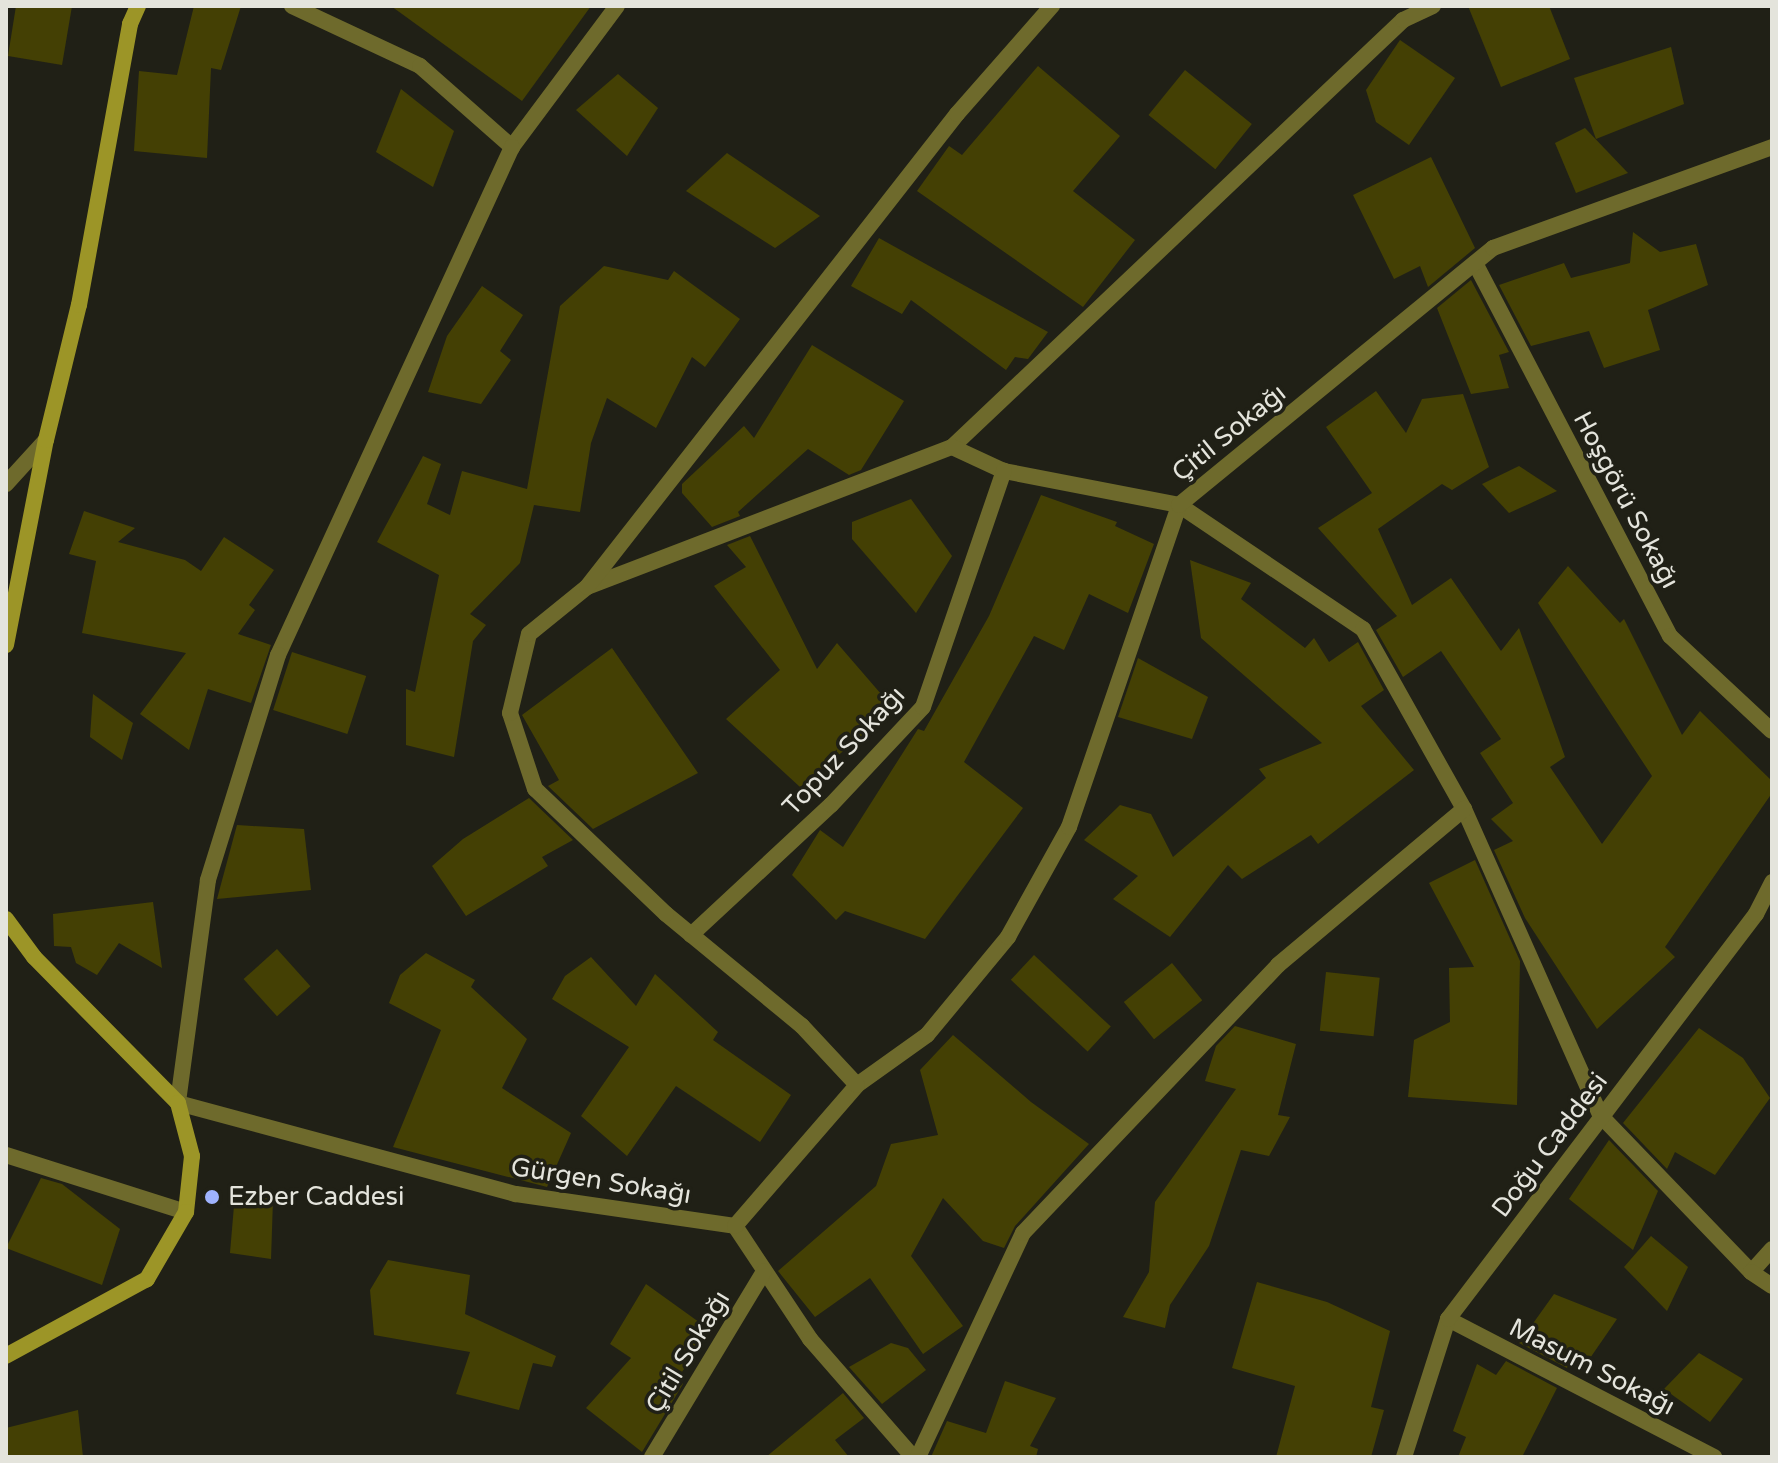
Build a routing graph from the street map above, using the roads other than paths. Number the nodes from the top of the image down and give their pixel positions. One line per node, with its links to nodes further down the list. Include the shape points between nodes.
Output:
1 (138, 6): 9 (street, via 130,24 79,305)
2 (292, 6): 6 (street, via 420,66)
3 (617, 6): 6 (street)
4 (1052, 6): 14 (street, via 949,123)
5 (1433, 6): 10 (street, via 1403,20)
6 (512, 147): 22 (street, via 278,655 208,880)
7 (1772, 147): 8 (street, Çitil Sokağı, via 1493,248)
8 (1475, 263): 13 (street, Çitil Sokağı); 16 (street, Hoşgörü Sokağı, via 1670,636)
9 (46, 440): 12 (street); 15 (street)
10 (952, 447): 11 (street); 14 (street)
11 (1004, 471): 13 (street); 20 (street, Topuz Sokağı, via 923,707 831,805)
12 (6, 484)
13 (1179, 505): 17 (street, via 1363,629); 21 (street, Çitil Sokağı, via 1069,827 1008,937 927,1035)
14 (587, 587): 20 (street, via 529,634 510,713 535,789)
15 (6, 645)
16 (1772, 731)
17 (1464, 809): 23 (street); 34 (street, via 1278,965 1023,1233)
18 (1772, 882): 23 (street, Doğu Caddesi, via 1756,914)
19 (6, 919): 22 (street, via 34,957)
20 (691, 935): 21 (street, via 802,1026)
21 (857, 1085): 26 (street, Çitil Sokağı)
22 (178, 1103): 25 (street, via 192,1156); 26 (street, Gürgen Sokağı, via 516,1194)
23 (1601, 1116): 29 (street); 31 (street, Doğu Caddesi)
24 (6, 1155): 25 (street)
25 (186, 1212): 32 (street, via 147,1279)
26 (735, 1226): 28 (street)
27 (1772, 1249): 29 (street)
28 (764, 1271): 33 (street, Çitil Sokağı); 34 (street, via 810,1339)
29 (1751, 1272): 30 (street)
30 (1772, 1286)
31 (1448, 1319): 35 (street, Doğu Caddesi); 36 (street, Masum Sokağı)
32 (6, 1356)
33 (652, 1457)
34 (915, 1457)
35 (1404, 1457)
36 (1714, 1457)

